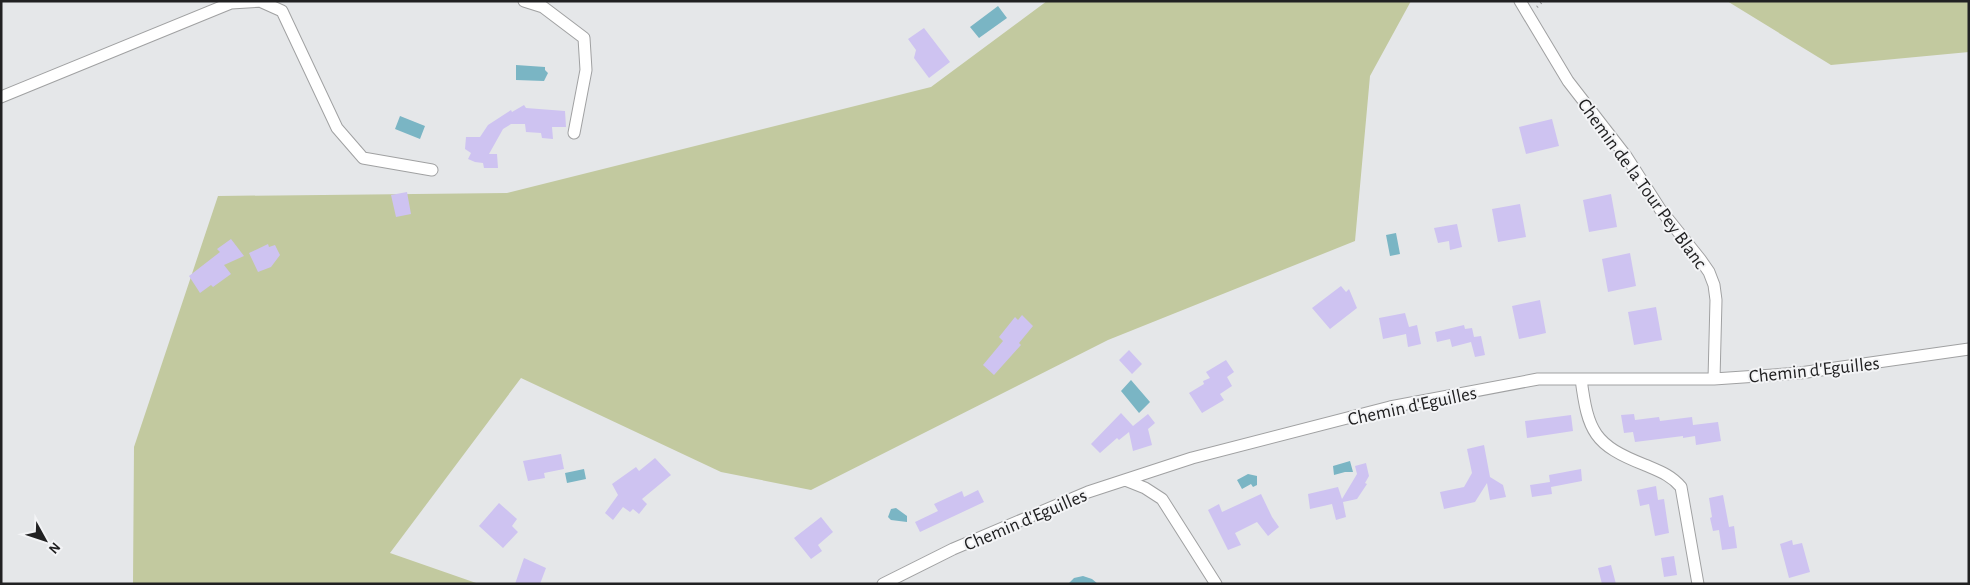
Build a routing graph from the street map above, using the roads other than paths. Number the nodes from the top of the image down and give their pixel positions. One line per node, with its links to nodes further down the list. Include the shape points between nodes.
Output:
1 (524, 1): 5 (street, via 543,7 584,38 586,70)
2 (1520, 1): 9 (street, Chemin de la Tour Pey Blanc, via 1568,81 1709,272 1716,300)
3 (263, 2): 4 (street, via 231,3); 6 (street, via 282,11 337,128 363,158)
4 (1, 97)
5 (574, 133)
6 (432, 170)
7 (1969, 349): 9 (street, Chemin d'Eguilles, via 1800,374)
8 (1581, 379): 9 (street, Chemin d'Eguilles); 10 (street, Chemin d'Eguilles, via 1538,379 1390,407 1192,458); 13 (street, via 1584,407 1593,430 1603,444 1624,457 1662,472 1681,487)
9 (1714, 379)
10 (1125, 480): 11 (street, Chemin d'Eguilles, via 1088,492 953,549); 12 (street, via 1162,499)
11 (883, 584)
12 (1216, 584)
13 (1698, 584)

